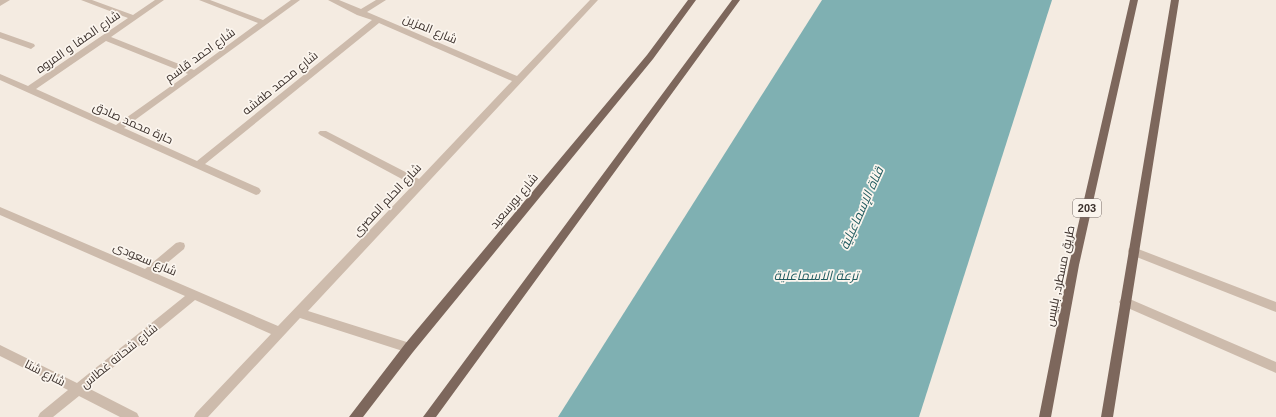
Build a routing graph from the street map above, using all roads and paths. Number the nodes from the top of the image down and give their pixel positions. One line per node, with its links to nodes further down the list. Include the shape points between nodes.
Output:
1 (6, 0): 13 (street)
2 (85, 0): 15 (street)
3 (160, 0): 15 (street, شارع الصفا و المروه)
4 (203, 0): 17 (street)
5 (296, 0): 17 (street, شارع احمد قاسم)
6 (332, 0): 14 (street, شارع المزين)
7 (382, 0): 14 (street)
8 (594, 0): 23 (street, شارع الحلم المصرى)
9 (692, 0): 39 (main road, شارع بورسعيد, via 650,57)
10 (736, 0): 47 (main road)
11 (1134, 0): 48 (main road, طريق مسطرد, بلبيس / 203, via 1074,265)
12 (1175, 0): 32 (main road)
13 (0, 4)
14 (360, 13): 16 (street, شارع المزين)
15 (135, 18): 19 (street, شارع الصفا و المروه)
16 (378, 20): 23 (street, شارع المزين); 27 (street, شارع محمد طفشه)
17 (265, 23): 21 (street, شارع احمد قاسم)
18 (0, 35): 20 (street)
19 (105, 38): 21 (street); 24 (street, شارع الصفا و المروه)
20 (31, 46)
21 (194, 73): 25 (street, شارع احمد قاسم)
22 (0, 77): 24 (street, حارة محمد صادق)
23 (518, 80): 28 (street, شارع الحلم المصرى)
24 (29, 90): 25 (street, حارة محمد صادق)
25 (117, 129): 27 (street, حارة محمد صادق)
26 (323, 132): 28 (street)
27 (198, 165): 29 (street, حارة محمد صادق)
28 (420, 184): 37 (street, شارع الحلم المصرى)
29 (256, 191)
30 (0, 211): 33 (street, شارع سعودى)
31 (180, 246): 33 (street)
32 (1133, 251): 35 (main road); 36 (street)
33 (146, 274): 34 (street, شارع سعودى)
34 (194, 295): 38 (street, شارع سعودى); 42 (street, شارع شحاته غطاس)
35 (1125, 302): 41 (street); 49 (main road)
36 (1276, 308)
37 (299, 313): 38 (street, شارع الحلم المصرى); 39 (street)
38 (280, 332): 45 (street, شارع الحلم المصرى)
39 (409, 348): 46 (main road, شارع بورسعيد)
40 (0, 350): 42 (street, شارع شتا)
41 (1276, 368)
42 (78, 389): 43 (street, شارع شحاته غطاس); 44 (street, شارع شتا)
43 (44, 417)
44 (133, 417)
45 (200, 417)
46 (355, 417)
47 (429, 417)
48 (1045, 417)
49 (1107, 417)

